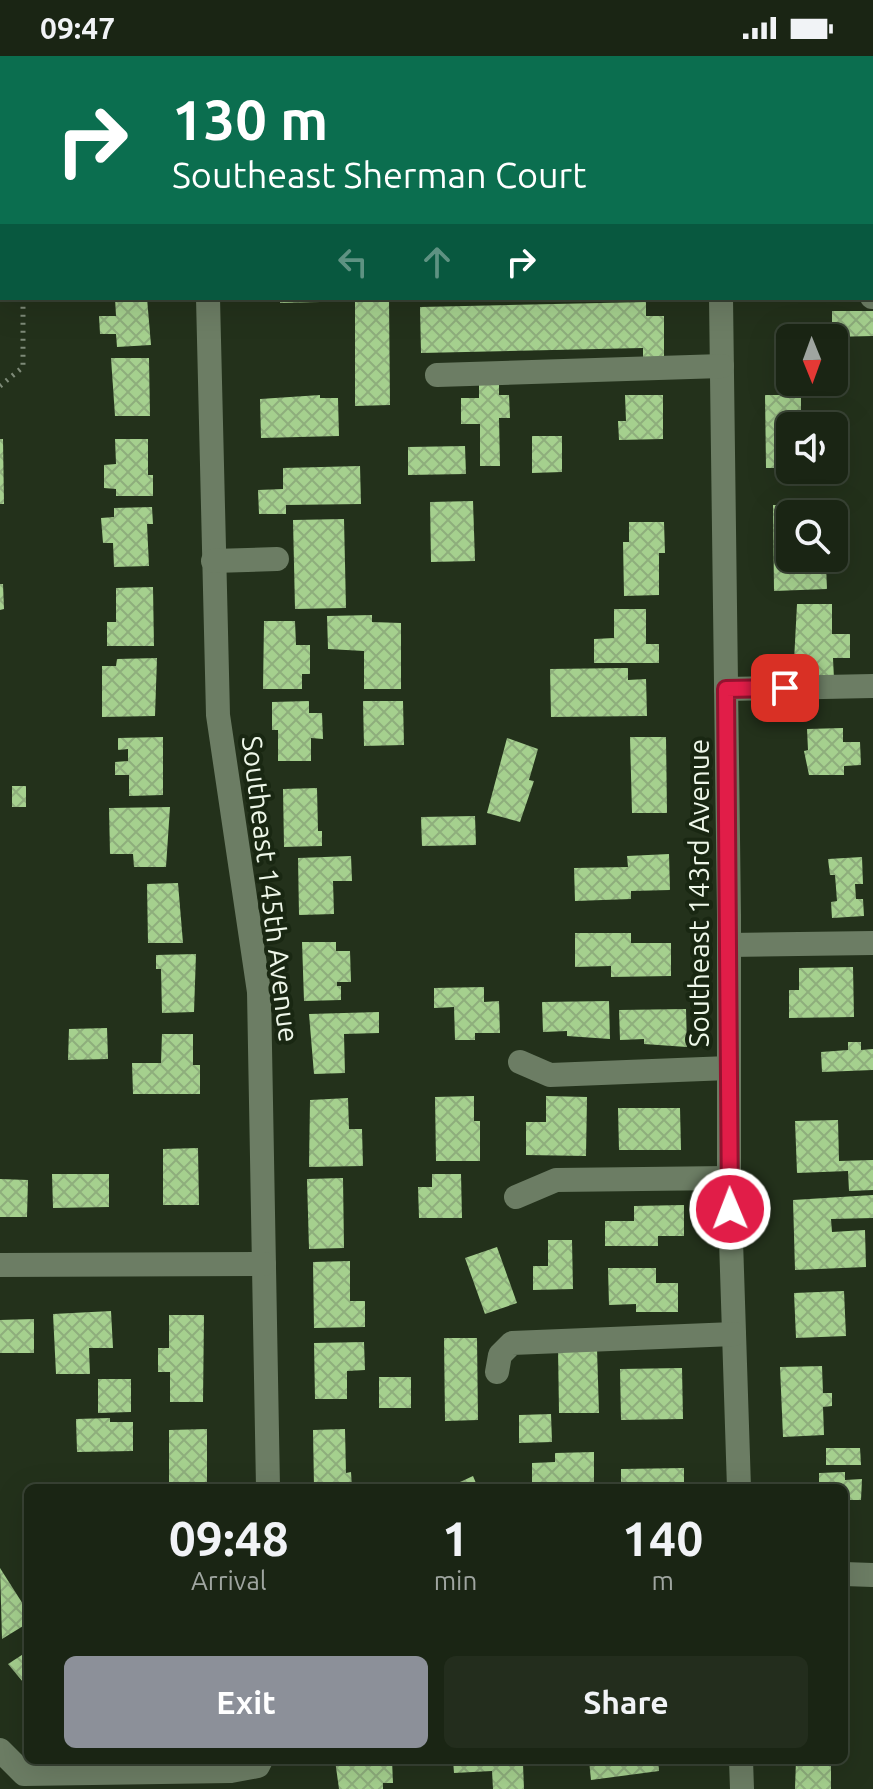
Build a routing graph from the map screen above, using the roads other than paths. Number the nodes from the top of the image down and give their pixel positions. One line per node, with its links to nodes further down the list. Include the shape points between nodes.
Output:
1 (208, 300): 6 (street, Southeast 145th Avenue)
2 (721, 300): 3 (street, Southeast 143rd Avenue)
3 (722, 366): 4 (street); 8 (street, Southeast 143rd Avenue)
4 (437, 375)
5 (277, 559): 6 (street)
6 (213, 561): 15 (street, Southeast 145th Avenue, via 218,715 259,992)
7 (873, 686): 8 (street)
8 (726, 689): 10 (street, Southeast 143rd Avenue)
9 (873, 943): 10 (street)
10 (729, 945): 12 (street, Southeast 143rd Avenue)
11 (520, 1062): 12 (street, via 550,1075)
12 (729, 1068): 13 (street, Southeast 143rd Avenue)
13 (729, 1178): 14 (street, via 556,1180); 17 (street, Southeast 143rd Avenue)
14 (516, 1197)
15 (264, 1264): 16 (street); 19 (street, Southeast 145th Avenue)
16 (0, 1265)
17 (734, 1334): 18 (street, via 512,1343 500,1355); 20 (street, Southeast 143rd Avenue)
18 (497, 1372)
19 (268, 1484)
20 (739, 1484)
21 (848, 1574): 22 (street)
22 (873, 1575)
23 (0, 1750): 26 (street)
24 (256, 1764): 26 (street, via 231,1771)
25 (741, 1764): 27 (street)
26 (26, 1781)
27 (742, 1789)

